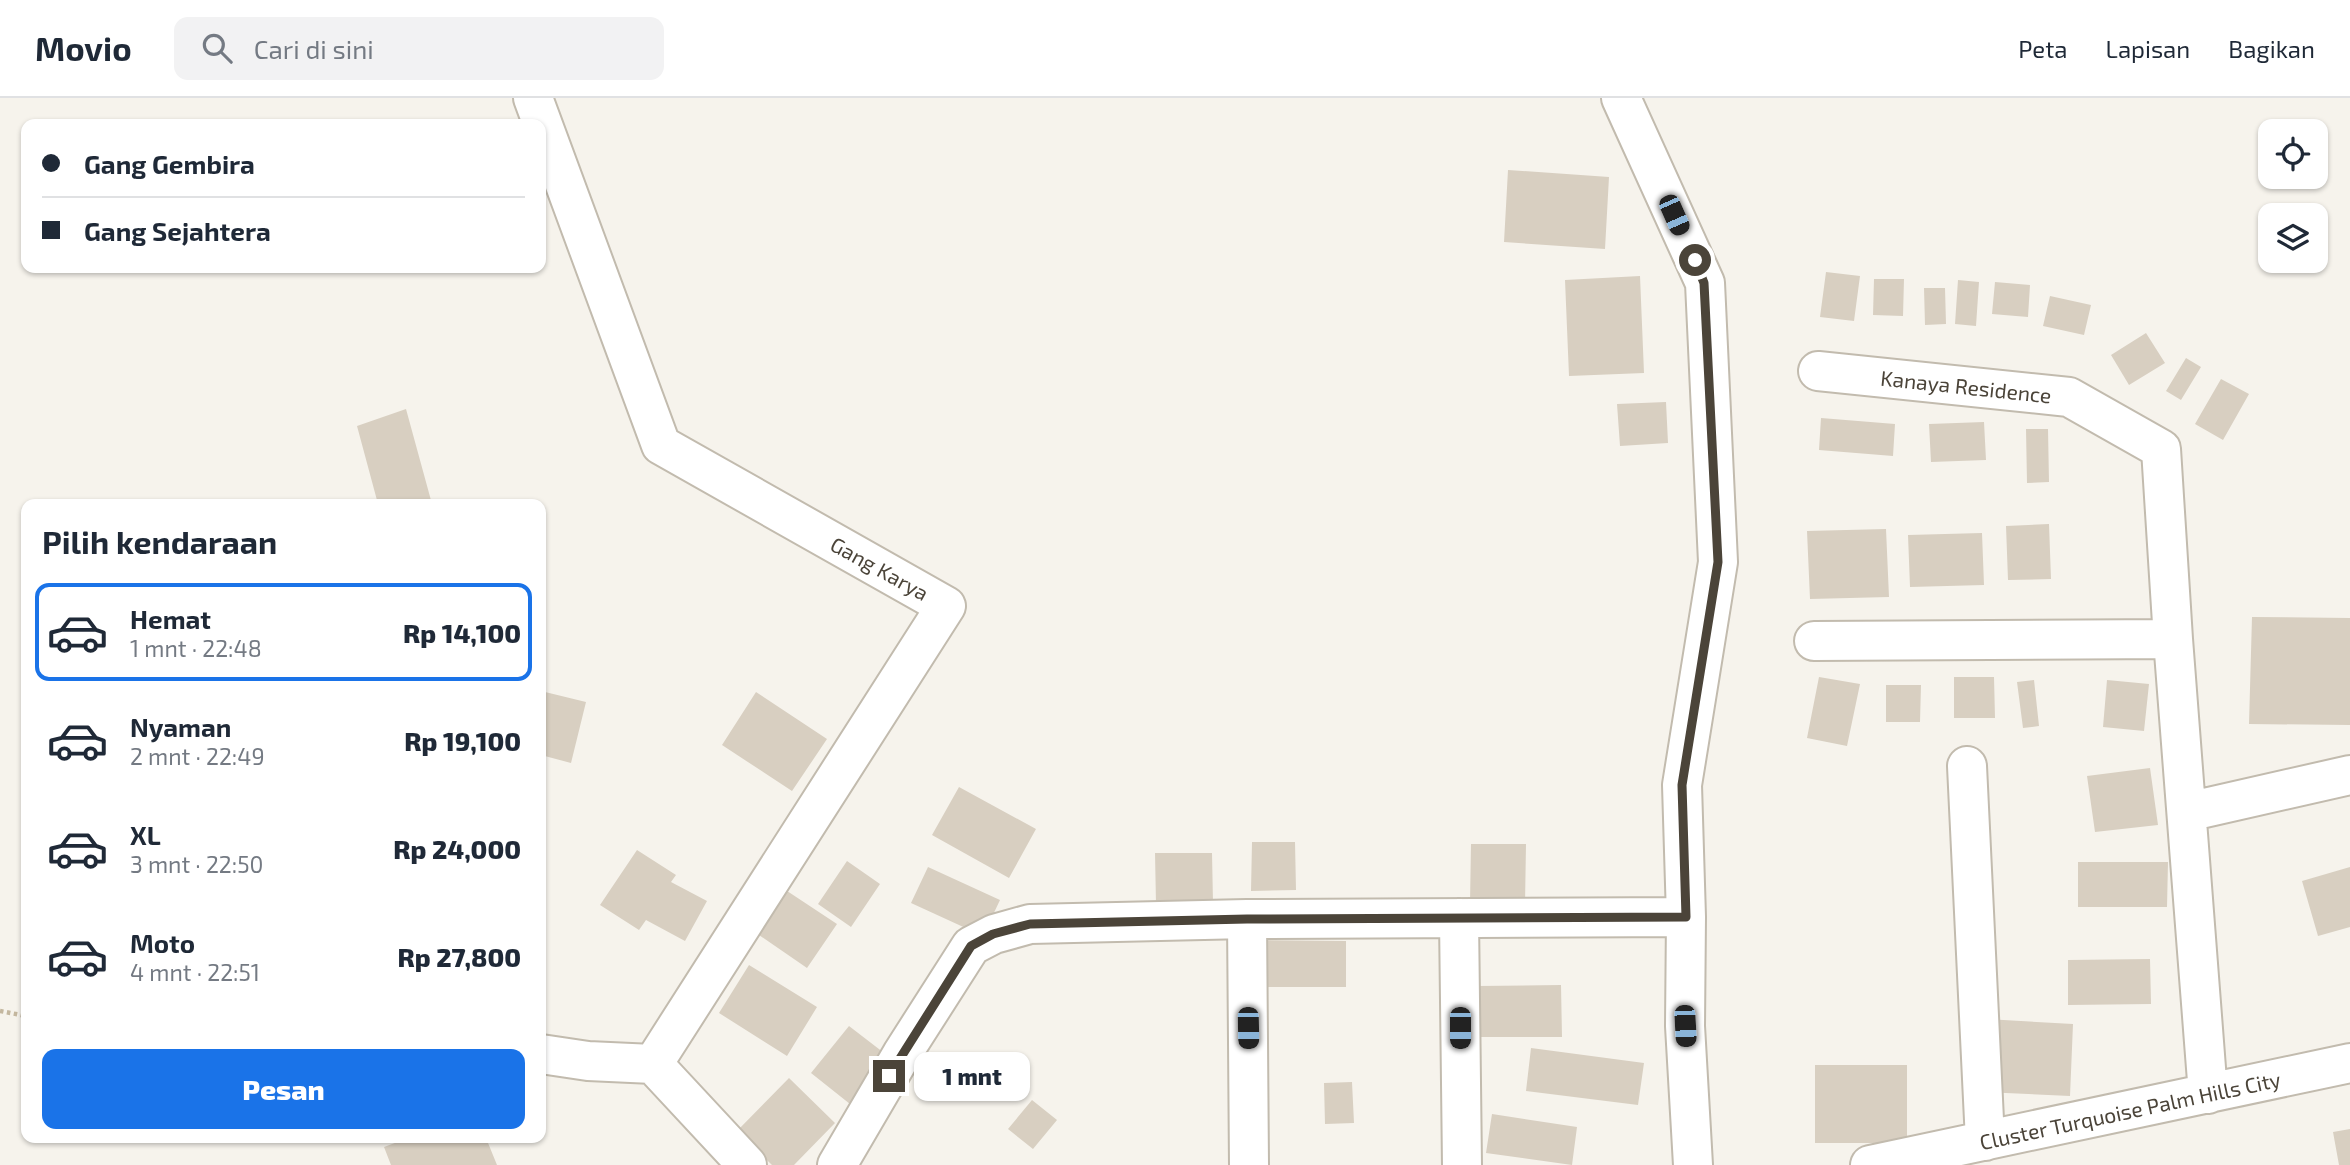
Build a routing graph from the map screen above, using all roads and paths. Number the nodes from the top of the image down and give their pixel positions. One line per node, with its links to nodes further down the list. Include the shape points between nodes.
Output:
1 (533, 98): 3 (street, Gang Karya)
2 (1621, 98): 11 (street, via 1704,283 1718,562 1682,785)
3 (541, 119)
4 (546, 133): 18 (street, Gang Karya, via 661,445 946,606)
5 (1818, 372): 6 (street, Kanaya Residence, via 2069,397 2161,449)
6 (2173, 639): 7 (street); 10 (street)
7 (1814, 641)
8 (1967, 766): 20 (street)
9 (2350, 775): 10 (street)
10 (2187, 812): 19 (street)
11 (1686, 917): 12 (street); 25 (street, via 1685,1026)
12 (1459, 918): 13 (street); 24 (street)
13 (1247, 919): 22 (street, via 1030,924 993,934 971,946); 23 (street)
14 (0, 1011): 15 (path)
15 (21, 1015)
16 (546, 1055): 18 (street)
17 (2350, 1063): 19 (street, Cluster Turquoise Palm Hills City)
18 (653, 1064): 21 (street)
19 (2208, 1094): 20 (street, Cluster Turquoise Palm Hills City)
20 (1985, 1141): 26 (street, Cluster Turquoise Palm Hills City)
21 (747, 1165)
22 (837, 1165)
23 (1249, 1165)
24 (1462, 1165)
25 (1693, 1165)
26 (1870, 1165)

